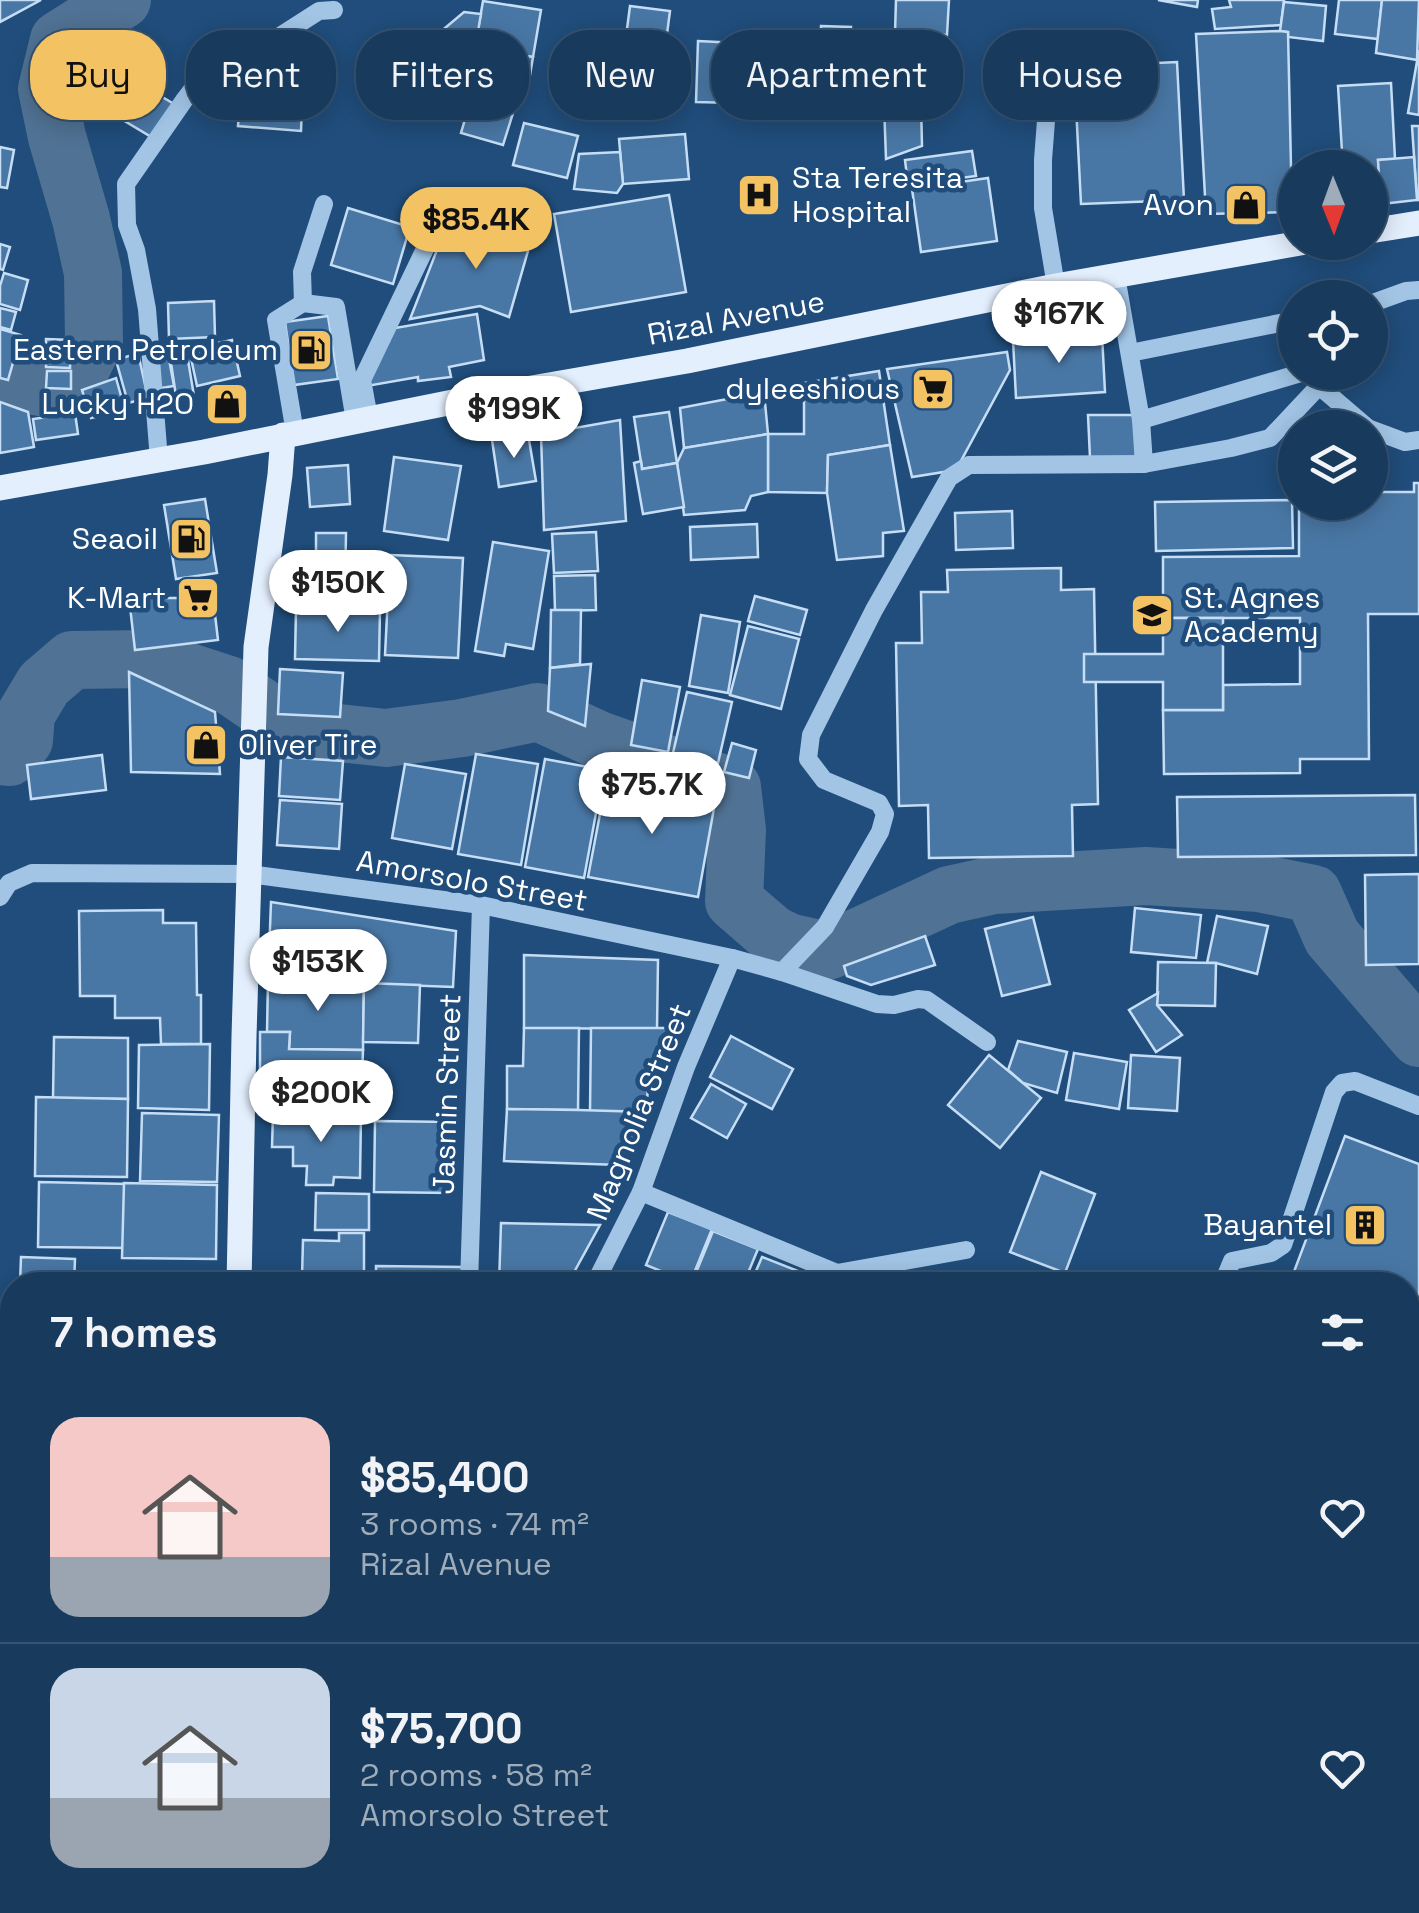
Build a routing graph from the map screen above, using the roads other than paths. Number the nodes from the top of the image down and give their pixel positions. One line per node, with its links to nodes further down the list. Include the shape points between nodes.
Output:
1 (334, 10): 24 (street, via 220,60 126,184 147,309)
2 (1046, 120): 9 (street, via 1043,208)
3 (324, 204): 12 (street, via 302,272)
4 (1419, 223): 6 (main road)
5 (435, 228): 19 (street, via 362,380)
6 (1388, 229)
7 (1278, 247): 8 (main road, Rizal Avenue)
8 (1116, 276): 9 (main road, Rizal Avenue); 14 (street)
9 (1056, 286): 19 (main road, Rizal Avenue)
10 (1419, 290): 11 (street)
11 (1388, 298)
12 (303, 303): 19 (street, via 336,307); 21 (street, via 276,320)
13 (1278, 324): 14 (street)
14 (1130, 354): 20 (street)
15 (1278, 380): 20 (street)
16 (1310, 390): 25 (street, via 1270,438)
17 (1330, 390): 18 (street)
18 (1351, 410)
19 (362, 420): 21 (main road, Rizal Avenue)
20 (1141, 420): 25 (street)
21 (289, 434): 24 (main road, Rizal Avenue); 27 (main road, via 255,672)
22 (1388, 435): 23 (street)
23 (1419, 440)
24 (159, 460): 26 (main road, Rizal Avenue)
25 (1144, 464): 31 (street, via 969,465 949,478 811,735 808,758 824,780 878,802 884,814 825,927)
26 (0, 488)
27 (249, 874): 28 (street, Amorsolo Street, via 32,873); 29 (street, Amorsolo Street); 36 (main road)
28 (4, 890)
29 (481, 905): 30 (street, Amorsolo Street); 37 (street, Jasmin Street)
30 (732, 958): 31 (street, Amorsolo Street); 34 (street, Magnolia Street)
31 (782, 972): 32 (street, Amorsolo Street, via 877,1004 927,1000)
32 (987, 1042)
33 (1419, 1106): 41 (street, via 1342,1083 1283,1245 1232,1261)
34 (641, 1192): 38 (street, Magnolia Street); 39 (street)
35 (966, 1250): 40 (street)
36 (239, 1272)
37 (469, 1272)
38 (601, 1272)
39 (822, 1272)
40 (869, 1272)
41 (1227, 1272)

